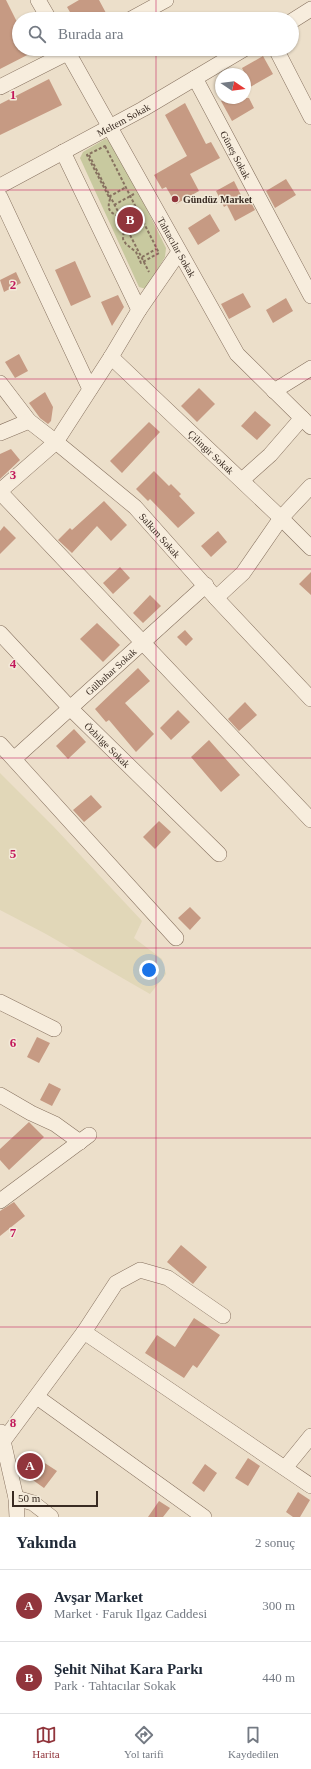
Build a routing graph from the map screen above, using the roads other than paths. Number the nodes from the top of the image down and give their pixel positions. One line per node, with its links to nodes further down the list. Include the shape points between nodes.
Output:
1 (38, 0): 4 (street)
2 (166, 0): 5 (street)
3 (311, 9): 6 (street)
4 (45, 12)
5 (144, 12)
6 (299, 16)
7 (58, 56): 12 (street)
8 (72, 56): 14 (street, Tahtacılar Sokak)
9 (232, 56): 11 (street, Meltem Sokak)
10 (280, 56): 13 (street)
11 (195, 78): 14 (street, Meltem Sokak); 19 (street, Güneş Sokak)
12 (0, 87)
13 (311, 117)
14 (109, 127): 15 (street, Meltem Sokak); 18 (street, Tahtacılar Sokak)
15 (63, 152): 16 (street, Meltem Sokak); 20 (street)
16 (0, 186)
17 (0, 197): 24 (street)
18 (179, 252): 20 (street); 25 (street, Tahtacılar Sokak, via 237,354)
19 (311, 296)
20 (139, 310): 21 (street)
21 (111, 357): 24 (street); 30 (street, Çilingir Sokak)
22 (311, 368): 25 (street)
23 (0, 383): 26 (street, Salkım Sokak)
24 (90, 389): 29 (street)
25 (274, 391): 27 (street, Tahtacılar Sokak)
26 (29, 421): 28 (street); 29 (street, Salkım Sokak)
27 (307, 423): 30 (street)
28 (0, 433)
29 (56, 442): 32 (street); 35 (street, Salkım Sokak, via 135,507)
30 (242, 480): 33 (street, Çilingir Sokak)
31 (311, 486): 33 (street)
32 (0, 492): 38 (street)
33 (281, 518): 34 (street, Çilingir Sokak); 36 (street, via 243,573)
34 (311, 548)
35 (206, 584): 36 (street, Salkım Sokak); 38 (street, Gülbahar Sokak)
36 (216, 598): 39 (street, Salkım Sokak)
37 (0, 633): 40 (street, Özbilge Sokak)
38 (142, 642): 40 (street, Gülbahar Sokak); 43 (street)
39 (311, 699)
40 (70, 708): 42 (street, Gülbahar Sokak); 44 (street, Özbilge Sokak)
41 (0, 744): 42 (street)
42 (14, 758): 45 (street)
43 (311, 820)
44 (219, 854)
45 (176, 938)
46 (0, 1002): 47 (street)
47 (54, 1029)
48 (0, 1095): 49 (street, via 85,1139)
49 (0, 1201)
50 (224, 1316): 51 (street, via 168,1278 140,1270 116,1283)
51 (84, 1332): 52 (street); 55 (street)
52 (36, 1397): 53 (street); 60 (street)
53 (2, 1434): 57 (street)
54 (311, 1436): 55 (street)
55 (285, 1468): 56 (street)
56 (311, 1486)
57 (16, 1498): 58 (street); 59 (street, via 33,1503)
58 (17, 1517)
59 (52, 1517)
60 (204, 1517)

